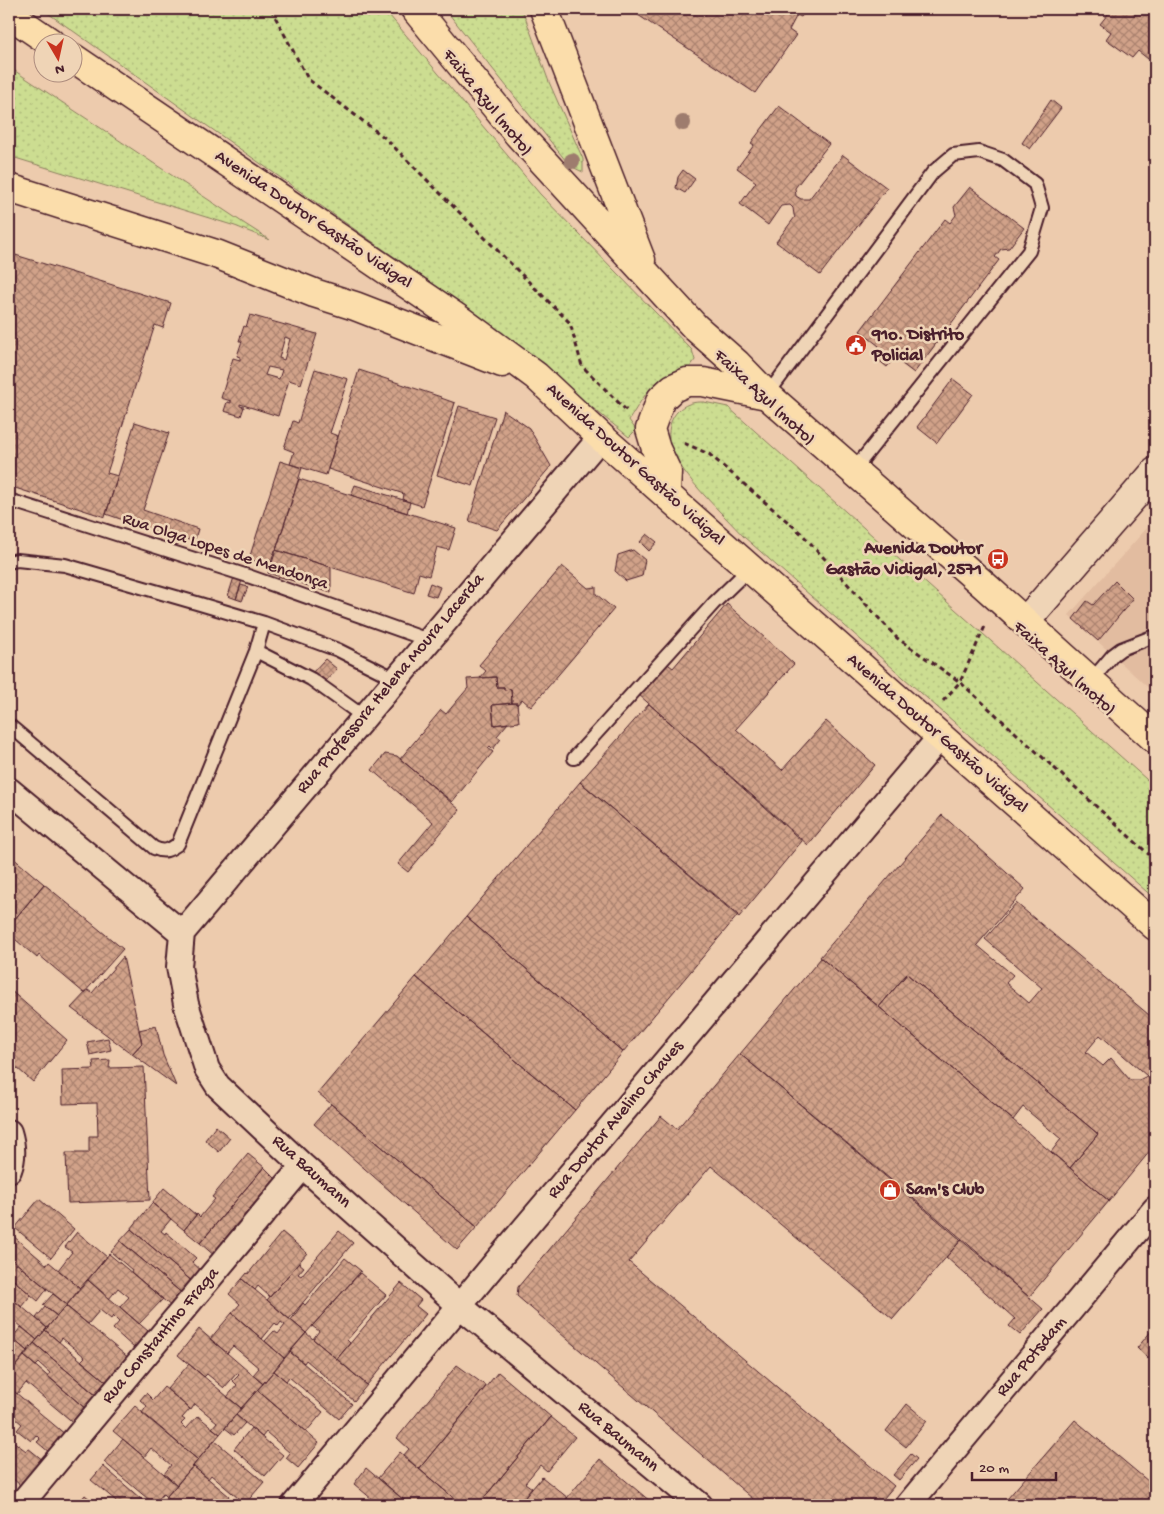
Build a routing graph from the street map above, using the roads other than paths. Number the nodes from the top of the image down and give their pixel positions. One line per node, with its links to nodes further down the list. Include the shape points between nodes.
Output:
1 (411, 9): 10 (street, Faixa Azul (moto), via 571,205 736,375)
2 (415, 9): 8 (highway, via 518,134)
3 (544, 9): 8 (highway)
4 (9, 14): 5 (highway)
5 (35, 32)
6 (82, 64): 9 (highway, Avenida Doutor Gastão Vidigal, via 460,320)
7 (9, 188): 9 (highway, via 216,254)
8 (647, 275): 10 (highway, via 696,327 737,364)
9 (536, 376): 11 (highway, Avenida Doutor Gastão Vidigal)
10 (762, 394): 12 (highway); 12 (lane, via 934,172 953,155 979,152 1003,160 1035,184 1042,208 1029,251); 14 (highway, via 703,382 687,382 661,398 650,429 667,472); 29 (street, Faixa Azul (moto))
11 (601, 436): 14 (highway, Avenida Doutor Gastão Vidigal); 21 (street, Rua Professora Helena Moura Lacerda)
12 (853, 471): 18 (highway)
13 (1155, 472): 18 (street)
14 (666, 494): 17 (highway, Avenida Doutor Gastão Vidigal)
15 (9, 500): 21 (lane, Rua Olga Lopes de Mendonça, via 248,576)
16 (9, 562): 19 (lane, via 65,565)
17 (750, 568): 27 (highway, Avenida Doutor Gastão Vidigal); 30 (lane, via 714,603)
18 (1025, 622): 24 (highway)
19 (264, 623): 22 (lane); 23 (lane, via 338,650)
20 (1155, 638): 24 (lane, via 1121,649)
21 (428, 640): 23 (street, Rua Professora Helena Moura Lacerda)
22 (256, 651): 25 (lane, via 311,679); 26 (lane, via 178,844 168,850 154,848)
23 (396, 679): 25 (street, Rua Professora Helena Moura Lacerda)
24 (1091, 681): 28 (highway)
25 (364, 717): 33 (street, Rua Professora Helena Moura Lacerda)
26 (9, 725)
27 (932, 729): 32 (highway, Avenida Doutor Gastão Vidigal); 38 (street, Rua Doutor Avelino Chaves)
28 (1155, 739)
29 (1155, 750)
30 (574, 758)
31 (9, 790): 33 (street)
32 (1155, 926)
33 (182, 933): 35 (street, Rua Baumann, via 179,967 186,1004 207,1069 218,1086)
34 (9, 1132): 36 (street, via 12,1142)
35 (303, 1166): 38 (street, Rua Baumann); 39 (street, Rua Constantino Fraga)
36 (9, 1170)
37 (1155, 1209): 42 (street, Rua Potsdam)
38 (459, 1305): 40 (street, Rua Doutor Avelino Chaves); 41 (street, Rua Baumann)
39 (20, 1505)
40 (294, 1505)
41 (700, 1505)
42 (908, 1505)

